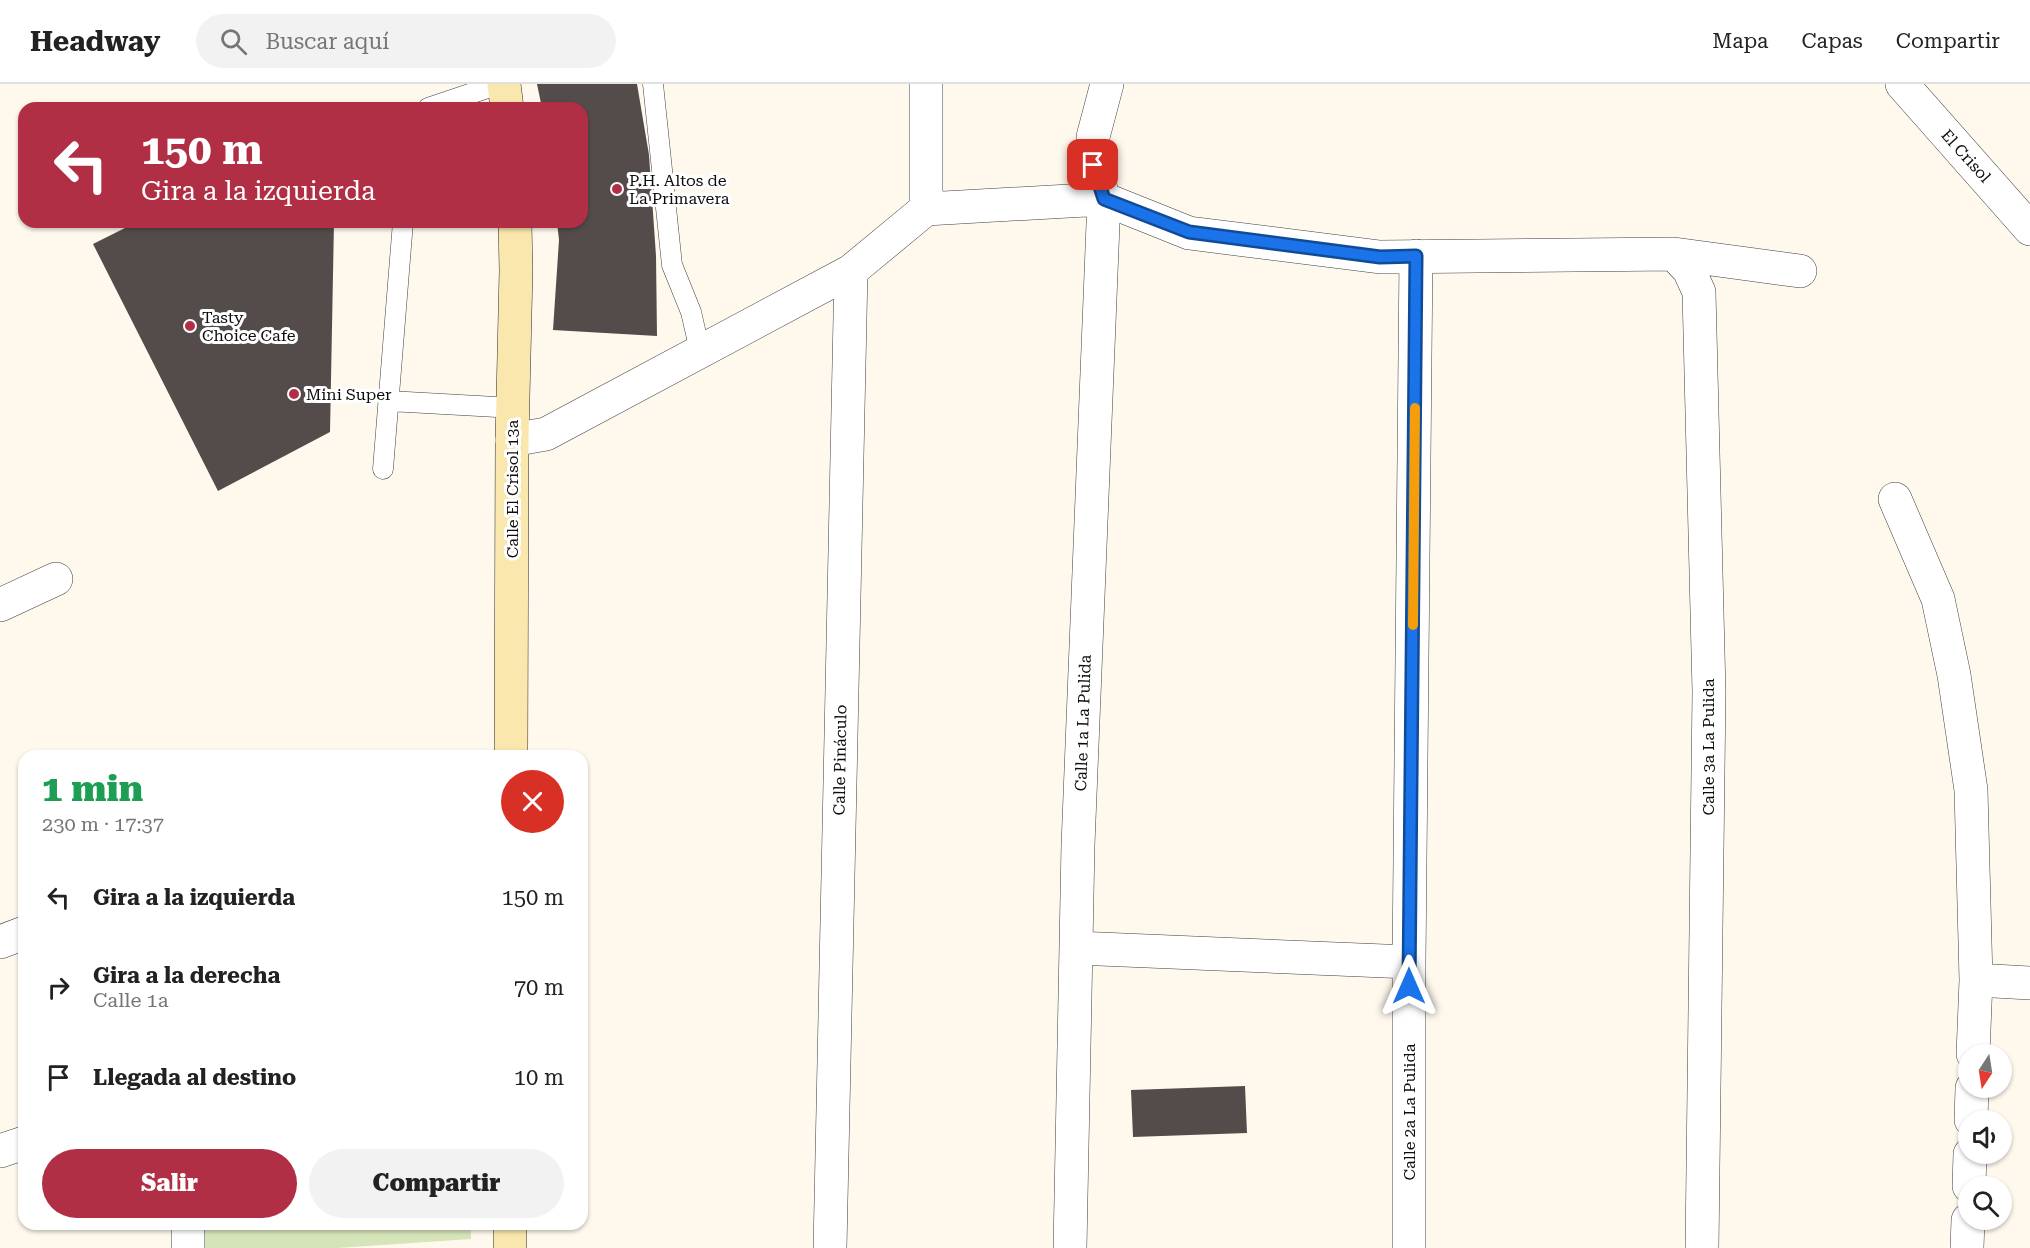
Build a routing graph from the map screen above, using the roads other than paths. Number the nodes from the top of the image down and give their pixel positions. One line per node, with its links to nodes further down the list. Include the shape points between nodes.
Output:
1 (502, 84): 6 (lane); 7 (street)
2 (653, 84): 17 (lane, via 672,265 691,312)
3 (926, 84): 9 (street)
4 (1107, 84): 8 (street, via 1093,137 1093,165)
5 (1902, 84): 12 (street, El Crisol)
6 (446, 102)
7 (506, 102)
8 (1104, 199): 9 (street); 14 (street, via 1189,232 1380,257); 28 (street, Calle 1a La Pulida)
9 (926, 208): 16 (street)
10 (403, 228): 18 (lane)
11 (515, 228): 19 (street, Calle El Crisol 13a)
12 (2030, 229)
13 (1674, 254): 14 (street); 15 (street); 43 (street, Calle 3a La Pulida, via 1689,270 1700,292 1709,692)
14 (1416, 256): 29 (street, Calle 2a La Pulida)
15 (1800, 271)
16 (851, 272): 17 (street); 40 (street, Calle Pináculo)
17 (700, 351): 20 (street, via 546,434)
18 (389, 401): 19 (lane); 21 (lane)
19 (513, 408): 20 (street, Calle El Crisol 13a)
20 (512, 440): 25 (street, Calle El Crisol 13a)
21 (383, 469)
22 (1895, 499): 30 (street, via 1938,599 1954,675 1971,790)
23 (56, 579): 24 (street)
24 (0, 605)
25 (512, 750)
26 (18, 935): 27 (street)
27 (0, 942)
28 (1076, 948): 29 (street); 41 (street, Calle 1a La Pulida)
29 (1409, 962): 42 (street, Calle 2a La Pulida)
30 (1976, 980): 31 (street); 32 (street)
31 (2030, 983)
32 (1973, 1044)
33 (18, 1145): 34 (street)
34 (0, 1151)
35 (188, 1230): 38 (street)
36 (510, 1230): 39 (street)
37 (1968, 1230): 44 (street)
38 (188, 1248)
39 (510, 1248)
40 (830, 1248)
41 (1070, 1248)
42 (1409, 1248)
43 (1702, 1248)
44 (1967, 1248)

